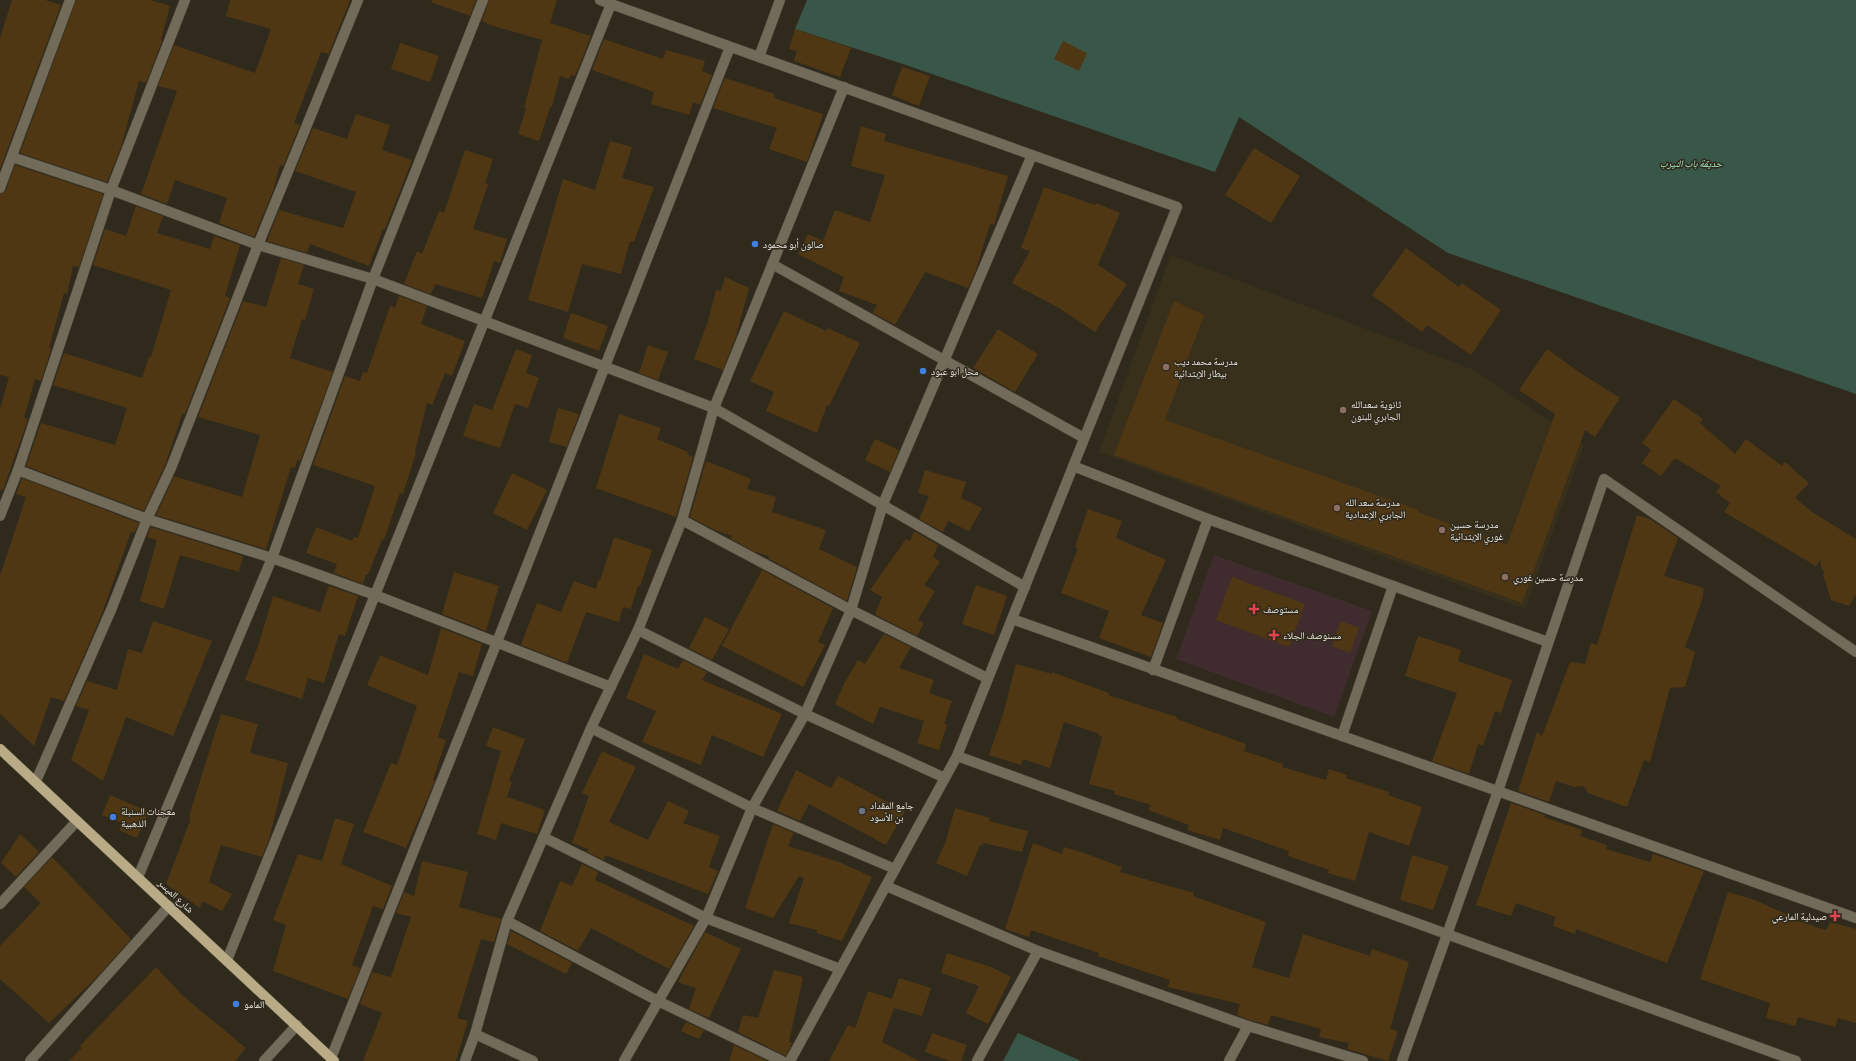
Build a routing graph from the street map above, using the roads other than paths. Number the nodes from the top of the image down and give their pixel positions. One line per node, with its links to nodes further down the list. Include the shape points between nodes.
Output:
1 (70, 0): 12 (street)
2 (185, 0): 14 (street)
3 (358, 0): 15 (street)
4 (483, 0): 17 (street)
5 (600, 0): 7 (street)
6 (780, 0): 9 (street)
7 (611, 4): 8 (street); 18 (street)
8 (730, 46): 9 (street); 20 (street)
9 (759, 57): 10 (street)
10 (844, 87): 11 (street); 16 (street)
11 (1032, 155): 19 (street); 22 (street, via 1177,207)
12 (12, 157): 13 (street); 14 (street)
13 (0, 188)
14 (111, 190): 15 (street); 24 (street)
15 (258, 245): 17 (street); 27 (street, via 172,468)
16 (772, 264): 19 (street); 21 (street)
17 (373, 280): 18 (street); 30 (street)
18 (484, 321): 20 (street); 33 (street)
19 (944, 360): 22 (street); 25 (street)
20 (604, 367): 21 (street); 37 (street)
21 (714, 408): 25 (street); 28 (street)
22 (1084, 438): 23 (street)
23 (1073, 466): 29 (street); 32 (street)
24 (18, 470): 26 (street); 27 (street)
25 (883, 504): 32 (street); 34 (street)
26 (0, 516)
27 (147, 519): 30 (street); 49 (street, via 111,610)
28 (682, 520): 34 (street); 36 (street)
29 (1208, 520): 31 (street); 40 (street)
30 (272, 558): 33 (street); 55 (street)
31 (1392, 586): 38 (street); 45 (street)
32 (1025, 587): 35 (street)
33 (375, 595): 37 (street); 64 (street)
34 (851, 610): 41 (street); 43 (street)
35 (1012, 619): 40 (street); 41 (street)
36 (638, 630): 42 (street); 43 (street)
37 (497, 642): 42 (street); 70 (street)
38 (1548, 642): 39 (street, via 1604,479); 50 (street)
39 (1856, 652)
40 (1153, 670): 45 (street)
41 (987, 678): 47 (street)
42 (611, 687): 44 (street)
43 (805, 714): 48 (street); 51 (street)
44 (591, 728): 51 (street); 53 (street)
45 (1342, 736): 50 (street)
46 (0, 749): 49 (main road, شارع الميسر)
47 (957, 756): 48 (street); 62 (street)
48 (945, 778): 54 (street)
49 (36, 782): 52 (main road, شارع الميسر)
50 (1498, 791): 60 (street); 62 (street)
51 (752, 808): 54 (street); 59 (street)
52 (77, 821): 55 (main road, شارع الميسر); 57 (street)
53 (545, 838): 59 (street); 61 (street)
54 (895, 869): 56 (street)
55 (138, 877): 58 (main road, شارع الميسر)
56 (886, 886): 63 (street); 65 (street)
57 (0, 904)
58 (169, 906): 64 (main road, شارع الميسر); 71 (street)
59 (706, 918): 65 (street); 66 (street)
60 (1856, 918)
61 (507, 921): 66 (street); 69 (street)
62 (1448, 934): 81 (street); 82 (street)
63 (1038, 951): 68 (street); 78 (street)
64 (227, 960): 67 (main road, شارع الميسر)
65 (840, 969): 77 (street)
66 (658, 1001): 75 (street); 76 (street)
67 (297, 1025): 70 (main road, شارع الميسر); 72 (street)
68 (1248, 1026): 79 (street); 80 (street)
69 (475, 1034): 73 (street); 74 (street)
70 (333, 1060)
71 (30, 1061)
72 (264, 1061)
73 (465, 1061)
74 (533, 1061)
75 (624, 1061)
76 (782, 1061)
77 (790, 1061)
78 (977, 1061)
79 (1229, 1061)
80 (1363, 1061)
81 (1402, 1061)
82 (1796, 1061)

